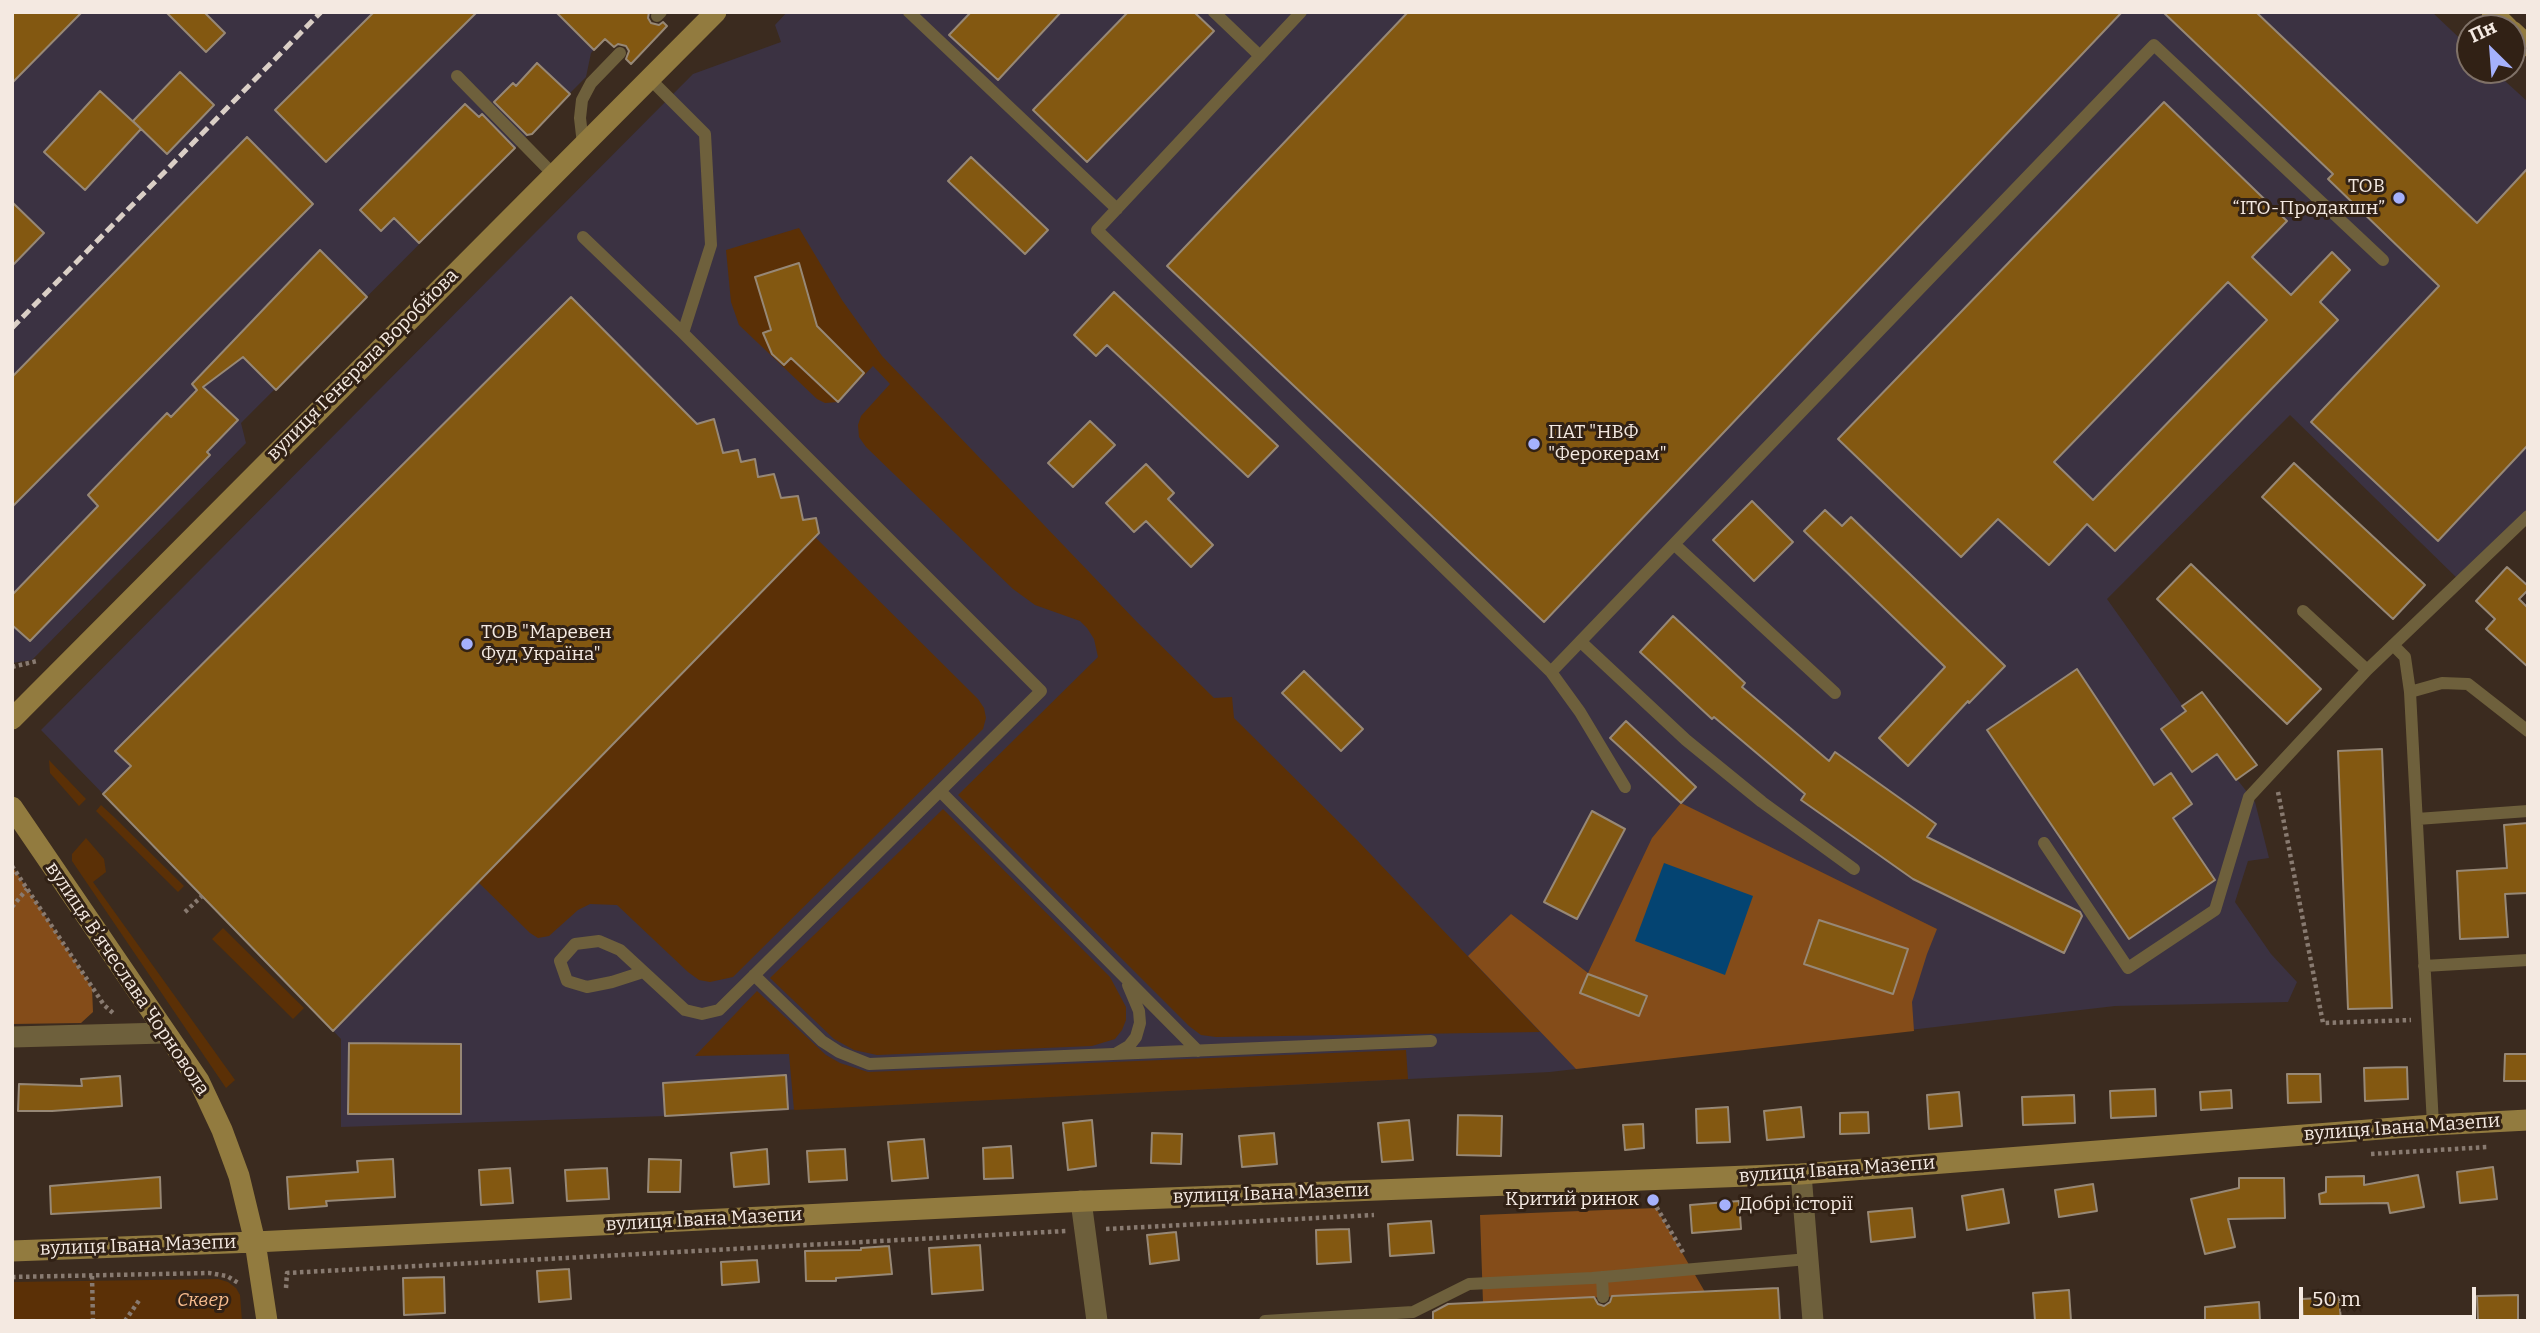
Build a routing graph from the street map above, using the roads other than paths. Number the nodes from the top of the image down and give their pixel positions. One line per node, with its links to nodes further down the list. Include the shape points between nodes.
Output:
1 (716, 12): 8 (street, вулиця Генерала Воробйова)
2 (909, 12): 11 (lane)
3 (1214, 12): 6 (lane)
4 (1301, 12): 6 (lane)
5 (621, 54): 9 (lane, via 591,83 582,100)
6 (1260, 55): 11 (lane)
7 (457, 76): 10 (lane)
8 (649, 78): 9 (street, вулиця Генерала Воробйова); 14 (lane, via 705,134 711,245)
9 (583, 144): 10 (street, вулиця Генерала Воробйова)
10 (553, 174): 24 (street, вулиця Генерала Воробйова)
11 (1117, 209): 21 (lane, via 1097,230)
12 (583, 237): 14 (lane)
13 (2383, 260): 16 (lane, via 2154,45)
14 (683, 333): 27 (lane, via 1041,691)
15 (2528, 516): 19 (lane)
16 (1674, 544): 18 (lane); 23 (lane)
17 (2302, 611): 20 (lane)
18 (1581, 642): 21 (lane); 32 (lane, via 1686,740 1762,803)
19 (2393, 645): 20 (lane); 22 (lane, via 2405,657)
20 (2367, 670): 31 (lane, via 2249,797 2215,910 2128,968)
21 (1551, 672): 26 (lane)
22 (2410, 692): 25 (lane, via 2442,683 2469,684); 30 (lane)
23 (1835, 694)
24 (12, 719)
25 (2528, 731)
26 (1625, 787)
27 (940, 791): 36 (lane); 37 (lane)
28 (12, 807): 38 (street, вулиця Вʼячеслава Чорновола)
29 (2528, 811): 30 (lane)
30 (2417, 819): 34 (lane)
31 (2044, 843)
32 (1854, 869)
33 (2528, 960): 34 (lane)
34 (2424, 966): 44 (lane)
35 (643, 972): 36 (lane, via 587,987 566,981 561,961 575,944 599,941 620,950 684,1010 702,1014 719,1010)
36 (754, 975): 42 (lane, via 822,1041 869,1064)
37 (1124, 977): 41 (lane); 42 (lane, via 1140,1023 1129,1046)
38 (165, 1033): 39 (street); 47 (street, вулиця Вʼячеслава Чорновола, via 199,1081 222,1130 239,1176)
39 (12, 1037)
40 (1432, 1041): 41 (lane)
41 (1198, 1051): 42 (lane)
42 (1114, 1055)
43 (2528, 1120): 44 (street, вулиця Івана Мазепи)
44 (2432, 1125): 45 (street, вулиця Івана Мазепи)
45 (1801, 1174): 46 (street, вулиця Івана Мазепи); 49 (street)
46 (1081, 1201): 47 (street, вулиця Івана Мазепи); 53 (street)
47 (254, 1242): 48 (street, вулиця Івана Мазепи); 52 (street, вулиця Вʼячеслава Чорновола)
48 (12, 1251)
49 (1808, 1259): 50 (lane); 55 (street)
50 (1602, 1277): 51 (lane); 54 (lane, via 1469,1284 1413,1312)
51 (1603, 1297)
52 (267, 1321)
53 (1097, 1321)
54 (1265, 1321)
55 (1812, 1321)

